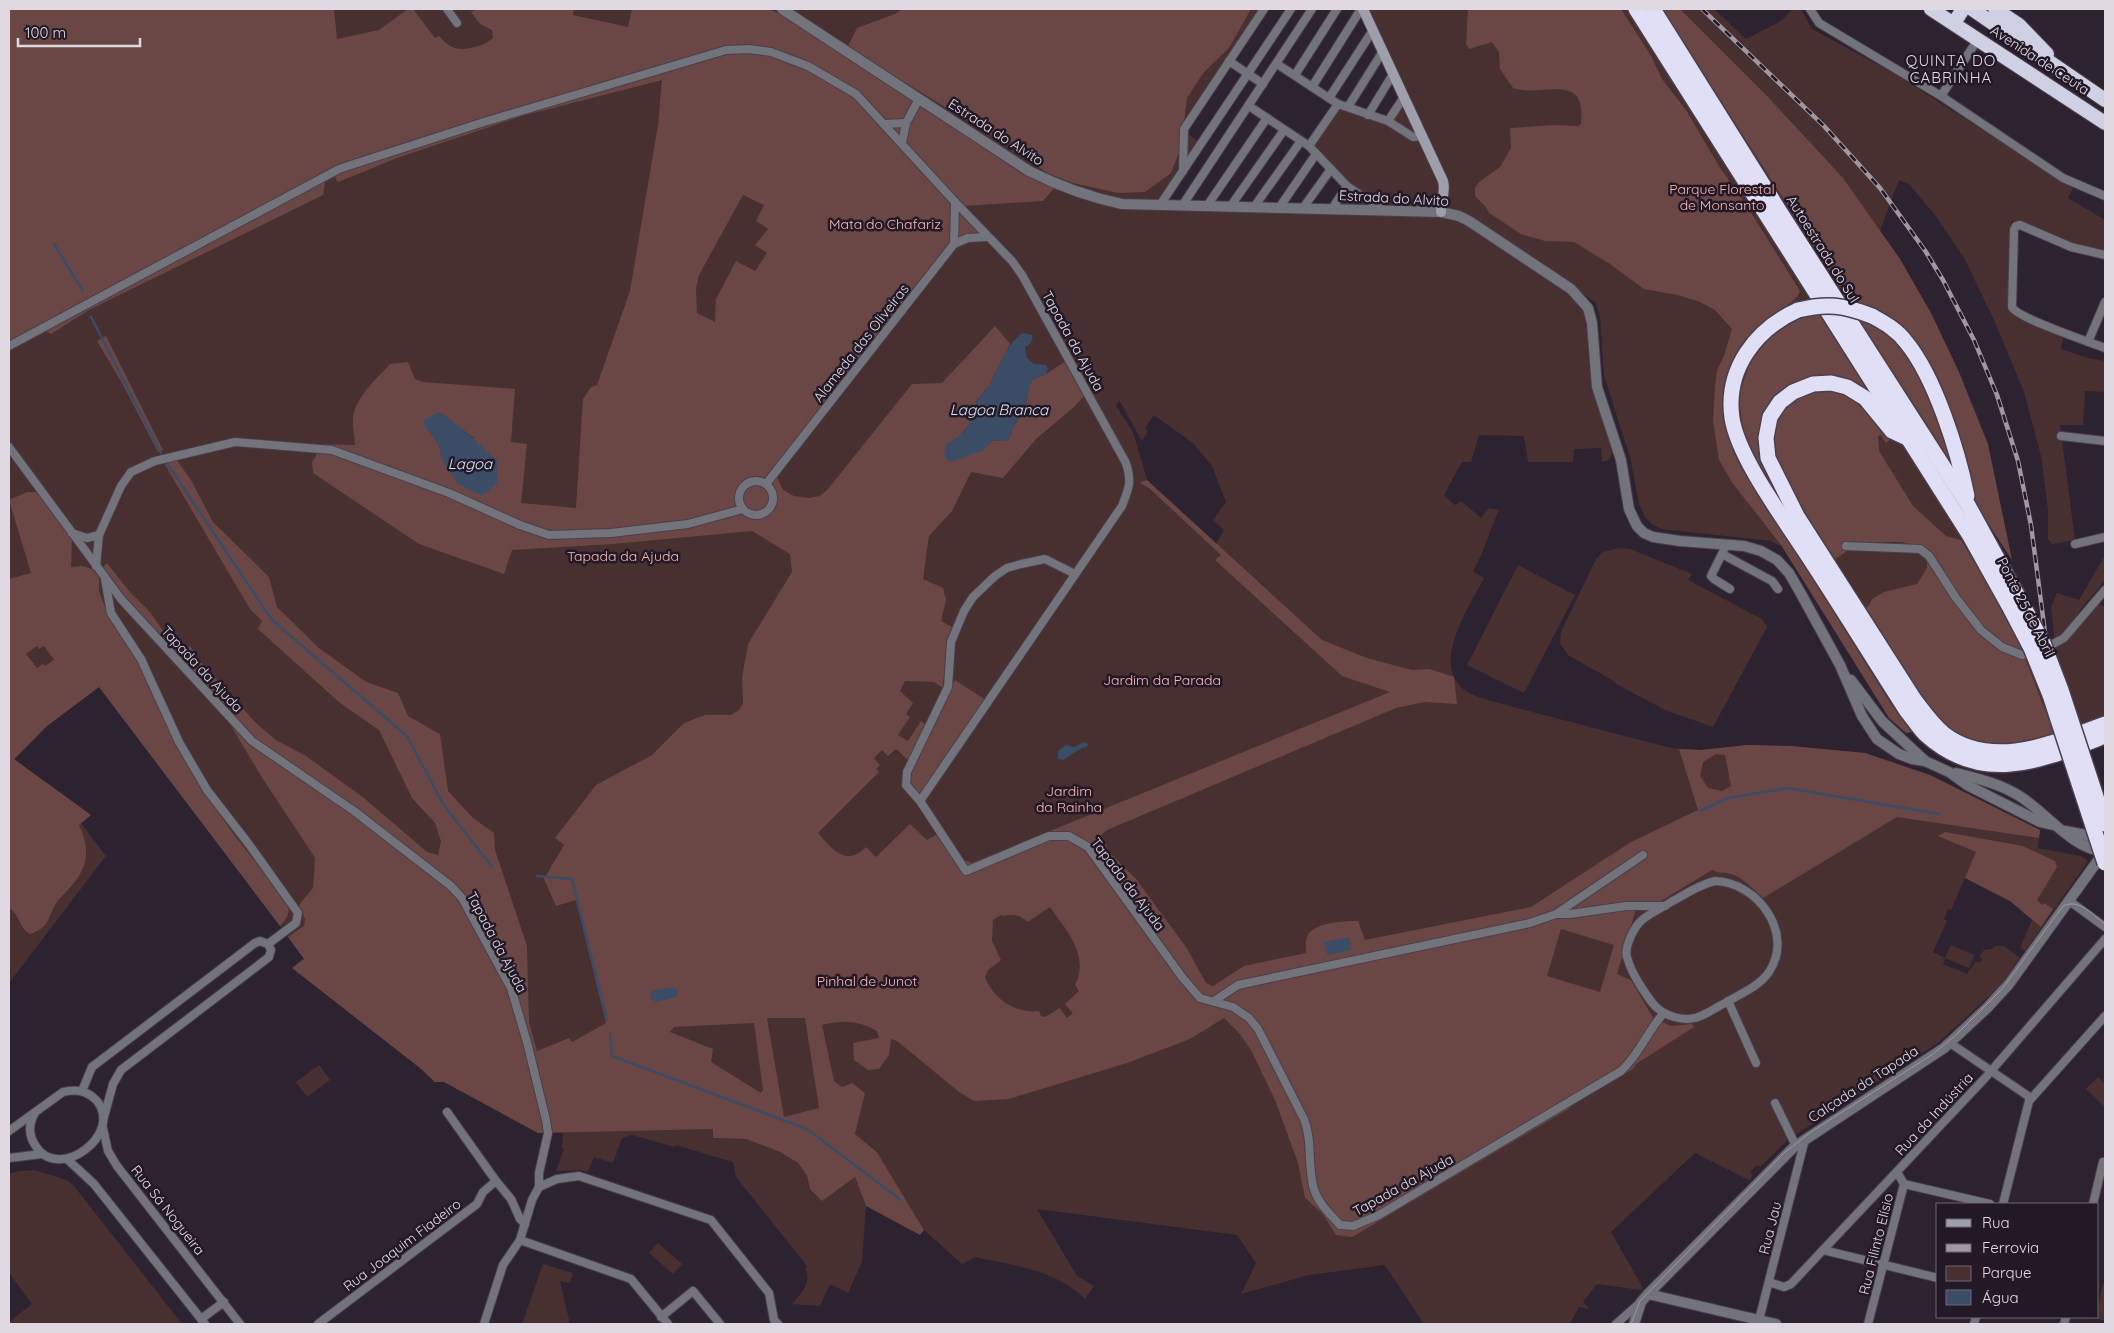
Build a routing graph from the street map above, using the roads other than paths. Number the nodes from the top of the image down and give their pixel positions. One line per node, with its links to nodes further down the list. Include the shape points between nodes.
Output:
1 (447, 9): 15 (street)
2 (782, 9): 31 (street, Estrada do Alvito)
3 (1264, 9): 20 (street)
4 (1291, 9): 23 (street)
5 (1312, 9): 21 (street)
6 (1337, 9): 25 (street)
7 (1362, 9): 17 (main road); 27 (street)
8 (1636, 9): 71 (highway)
9 (1653, 9): 75 (highway, Autoestrada do Sul)
10 (1810, 9): 28 (street, via 1819,23)
11 (1931, 9): 16 (highway, Avenida de Ceuta)
12 (1963, 9): 16 (highway)
13 (1972, 9): 22 (highway, Avenida de Ceuta)
14 (1995, 9): 22 (highway, via 2019,25)
15 (457, 22)
16 (1954, 23): 18 (highway, Avenida de Ceuta)
17 (1372, 30): 19 (main road); 30 (street)
18 (1978, 39): 28 (street); 40 (highway, Avenida de Ceuta)
19 (1383, 51): 24 (main road); 35 (street)
20 (1229, 61): 23 (street); 49 (street, via 1184,130)
21 (1277, 64): 25 (street); 26 (street)
22 (2062, 71): 32 (highway, Avenida de Ceuta)
23 (1248, 73): 26 (street); 49 (street)
24 (1393, 74): 29 (main road); 36 (street)
25 (1294, 76): 27 (street)
26 (1264, 84): 34 (street)
27 (1312, 87): 30 (street)
28 (1941, 96): 51 (street, via 2063,178)
29 (1404, 97): 38 (street); 43 (main road)
30 (1329, 98): 33 (street)
31 (919, 99): 39 (street); 53 (street, Estrada do Alvito, via 1029,171 1057,185 1122,204)
32 (2105, 100)
33 (1338, 104): 35 (street); 46 (street)
34 (1249, 106): 37 (street); 54 (street)
35 (1348, 107): 36 (street)
36 (1368, 115): 38 (street)
37 (1267, 118): 42 (street); 55 (street)
38 (1388, 121): 43 (street, via 1413,137)
39 (906, 123): 41 (street); 45 (street)
40 (2105, 123)
41 (884, 124): 45 (street, Tapada da Ajuda); 68 (street, Tapada da Ajuda, via 856,94 808,66 771,52 726,50 339,169)
42 (1284, 130): 44 (street); 56 (street)
43 (1422, 136): 62 (main road, via 1444,184)
44 (1301, 141): 46 (street); 57 (street)
45 (902, 143): 52 (street, Tapada da Ajuda)
46 (1309, 146): 47 (street)
47 (1316, 154): 48 (street); 58 (street)
48 (1331, 168): 50 (street); 59 (street)
49 (1183, 171): 53 (street)
50 (1347, 186): 60 (street); 61 (street)
51 (2105, 196)
52 (954, 202): 63 (street, Tapada da Ajuda); 64 (street)
53 (1160, 205): 54 (street, Estrada do Alvito)
54 (1182, 206): 55 (street, Estrada do Alvito)
55 (1207, 206): 56 (street, Estrada do Alvito)
56 (1230, 206): 57 (street, Estrada do Alvito)
57 (1254, 207): 58 (street, Estrada do Alvito)
58 (1279, 208): 59 (street, Estrada do Alvito)
59 (1303, 208): 60 (street, Estrada do Alvito)
60 (1332, 209): 61 (street, Estrada do Alvito)
61 (1381, 211): 62 (street, Estrada do Alvito)
62 (1441, 212): 82 (street, Estrada do Alvito, via 1459,216 1500,241 1571,289 1588,308 1597,387 1621,460 1629,509 1637,526 1653,537)
63 (987, 237): 64 (street, via 968,238); 84 (street, Tapada da Ajuda, via 1022,275 1131,477 1122,506)
64 (954, 244): 74 (street, Alameda das Oliveiras)
65 (2105, 255): 67 (street, via 2071,247 2017,225 2014,233 2014,311)
66 (2105, 302): 67 (street)
67 (2088, 342): 69 (street)
68 (9, 346)
69 (2105, 348)
70 (2062, 436): 72 (street)
71 (1907, 438): 89 (highway, Ponte 25 de Abril); 91 (highway, via 1892,431 1865,398 1847,387 1831,383 1813,384 1793,392 1780,402 1770,417 1766,438 1768,458 1797,516 1914,699 1944,734 1979,750 2022,751)
72 (2105, 441)
73 (9, 447): 77 (street, Tapada da Ajuda)
74 (766, 484): 76 (street, via 753,481 745,485 740,497); 76 (street, via 773,495 768,511 755,515)
75 (1968, 505): 89 (highway, Ponte 25 de Abril); 92 (highway, bridge, via 1961,469 1930,382 1906,341 1890,326 1852,308 1817,306 1780,318 1754,340 1736,374 1732,419 1737,437 1746,457 1906,710 1924,732 1963,758 1982,764 2003,765 2049,757)
76 (744, 509): 78 (street, via 688,524 611,533 549,534 332,450 235,442 155,461 132,472 120,486)
77 (72, 533): 78 (street, via 87,538); 83 (street, Tapada da Ajuda)
78 (99, 535): 83 (street)
79 (2105, 537): 80 (street)
80 (2075, 544)
81 (1846, 546): 88 (street, via 1920,549 1929,556 1981,630 2002,647 2022,655 2042,650 2064,638)
82 (1724, 550): 86 (street, via 1772,580); 87 (street, via 1711,576); 90 (street, Estrada do Alvito, via 1754,548 1780,563 1789,573)
83 (96, 566): 85 (street, Tapada da Ajuda)
84 (1075, 574): 95 (street, Tapada da Ajuda); 95 (street, Tapada da Ajuda, via 1045,559 1021,564 995,576 972,598 951,642 948,687 907,772 906,785)
85 (105, 579): 105 (street, Tapada da Ajuda, via 110,613 141,659 179,742 207,790 298,913 296,923); 130 (street, Tapada da Ajuda, via 252,741 354,811 462,898 511,988 527,1042 548,1133)
86 (1778, 588)
87 (1730, 590)
88 (2105, 590)
89 (2015, 603): 96 (highway, Ponte 25 de Abril, bridge, via 2043,643); 99 (highway, Ponte 25 de Abril, bridge)
90 (1840, 665): 93 (street, via 1882,721); 93 (street, via 1862,716 1877,739 1899,754)
91 (2105, 724)
92 (2105, 736)
93 (1925, 761): 94 (street)
94 (1949, 772): 97 (street, via 1972,788 2040,822); 97 (street, via 2007,788 2035,806)
95 (920, 801): 106 (street, Tapada da Ajuda, via 966,870 1049,836 1069,836 1088,847 1182,977 1200,998)
96 (2105, 824)
97 (2054, 825): 99 (street, via 2081,845)
98 (1643, 855): 102 (street)
99 (2105, 855): 100 (street, Calçada da Tapada)
100 (2068, 900): 103 (street); 110 (street, Calçada da Tapada, via 2004,990)
101 (1665, 906): 102 (street, via 1626,906); 107 (street, via 1702,884 1715,881 1728,881 1762,903 1774,924 1779,948 1775,961 1759,984); 108 (street, via 1641,921 1632,934 1626,956 1635,977)
102 (1556, 914): 106 (street, via 1238,985)
103 (2105, 927)
104 (2105, 939): 112 (street, Rua da Indústria)
105 (268, 944): 113 (street, via 263,941 254,943 92,1067); 118 (street, via 271,950 269,957 121,1070 113,1084)
106 (1214, 1001): 108 (street, Tapada da Ajuda, via 1233,1007 1258,1029 1304,1118 1309,1133 1314,1190 1340,1225 1353,1226 1404,1201 1621,1071 1633,1060)
107 (1728, 1001): 108 (street, via 1694,1020); 111 (street)
108 (1663, 1014)
109 (2105, 1016): 114 (street)
110 (1950, 1043): 112 (street); 121 (street, Calçada da Tapada)
111 (1756, 1063)
112 (1991, 1071): 114 (street); 127 (street, Rua da Indústria)
113 (82, 1091): 116 (street, via 63,1092); 118 (street, via 97,1102)
114 (2031, 1098): 132 (street)
115 (1775, 1104): 122 (street)
116 (35, 1112): 120 (street); 123 (street, via 31,1120 31,1135)
117 (448, 1112): 128 (street)
118 (104, 1117): 119 (street)
119 (103, 1128): 125 (street, via 97,1138); 141 (street, Rua Sá Nogueira, via 108,1151 117,1166)
120 (9, 1131)
121 (1805, 1139): 122 (street, Calçada da Tapada); 139 (street, Rua Jau)
122 (1796, 1146): 140 (street, Calçada da Tapada)
123 (42, 1154): 124 (street); 125 (street)
124 (9, 1158)
125 (67, 1160): 144 (street, via 94,1184)
126 (2103, 1162): 133 (street)
127 (1897, 1172): 129 (street, Rua Filinto Elísio); 136 (street, Rua da Indústria)
128 (496, 1181): 134 (street); 147 (street, Rua Joaquim Fiadeiro, via 483,1192 476,1204)
129 (1904, 1184): 131 (street); 137 (street, Rua Filinto Elísio)
130 (539, 1187): 134 (street); 151 (street, via 557,1179 578,1176 711,1220 769,1293 774,1320)
131 (1986, 1203)
132 (2003, 1203)
133 (2093, 1203)
134 (525, 1224): 135 (street)
135 (520, 1240): 143 (street, via 631,1280); 148 (street, via 503,1265)
136 (1823, 1250): 137 (street); 139 (street, Rua da Indústria, via 1789,1285)
137 (1883, 1265): 138 (street); 155 (street, Rua Filinto Elísio)
138 (1936, 1278)
139 (1769, 1282): 145 (street, Rua Jau)
140 (1648, 1294): 142 (street, Calçada da Tapada); 145 (street)
141 (224, 1302): 144 (street); 146 (street, Rua Sá Nogueira)
142 (1641, 1302): 152 (street, Calçada da Tapada); 153 (street)
143 (661, 1317): 149 (street); 150 (street, via 692,1291)
144 (203, 1322)
145 (1759, 1322): 154 (street)
146 (240, 1324)
147 (318, 1324)
148 (484, 1324)
149 (668, 1324)
150 (720, 1324)
151 (778, 1324)
152 (1616, 1324)
153 (1634, 1324)
154 (1776, 1324)
155 (1868, 1324)

